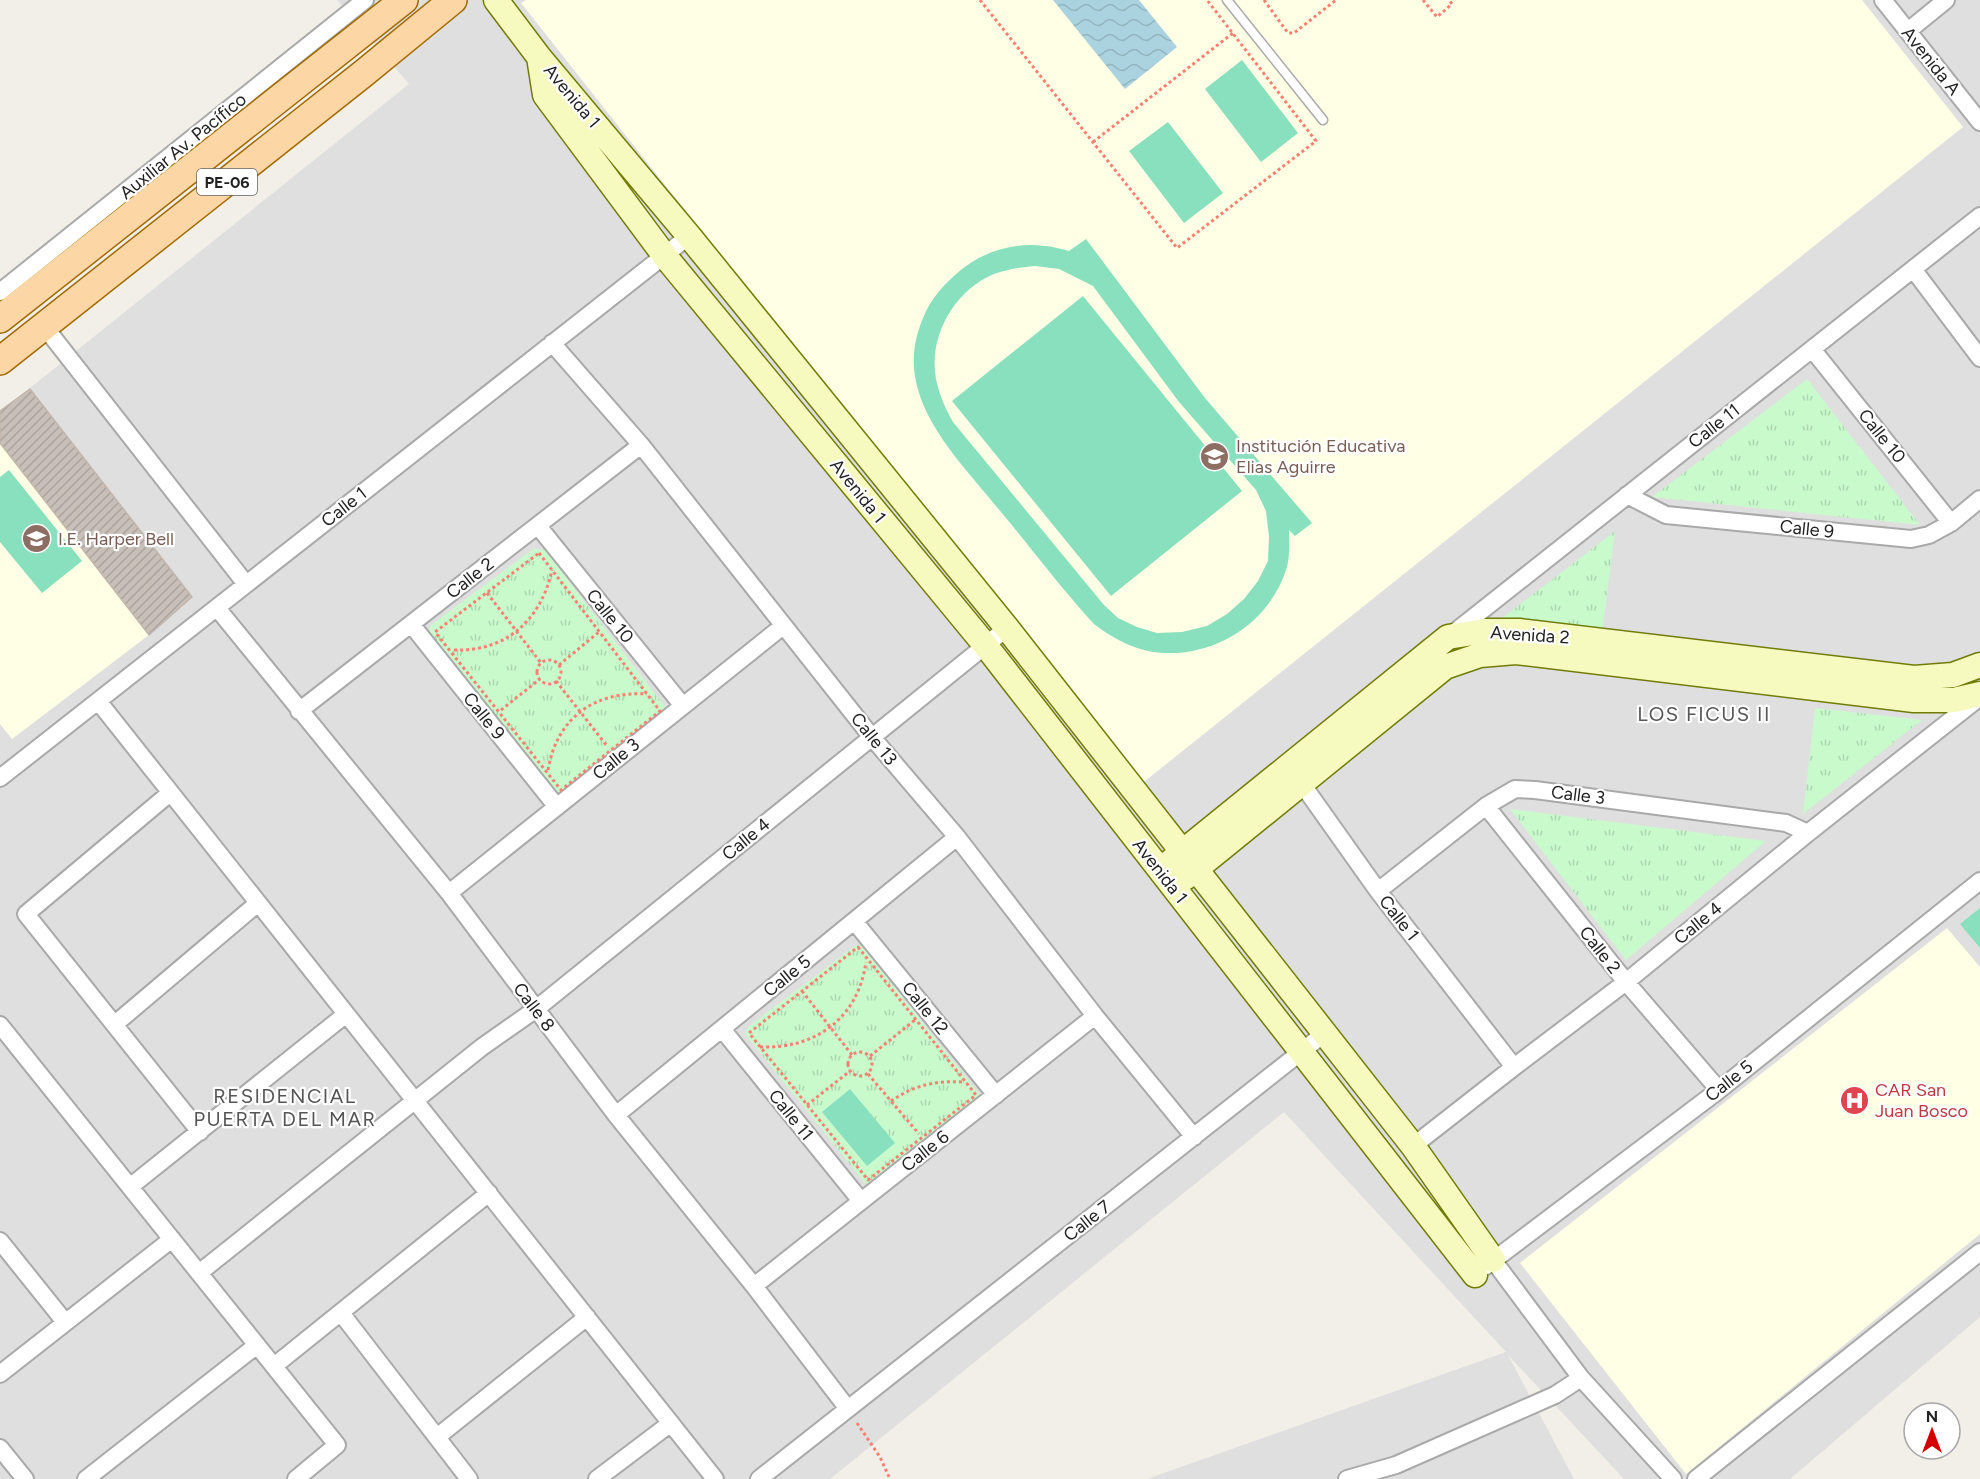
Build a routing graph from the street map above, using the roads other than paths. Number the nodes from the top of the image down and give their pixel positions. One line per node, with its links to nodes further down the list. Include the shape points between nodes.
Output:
1 (404, 0): 7 (main road, PE-06)
2 (453, 0): 11 (main road, PE-06)
3 (496, 0): 10 (street)
4 (1227, 0): 12 (lane)
5 (1883, 0): 8 (street, Avenida A)
6 (1946, 0): 8 (street)
7 (360, 9): 9 (main road, PE-06); 18 (street, Auxiliar Av. Pacífico)
8 (1908, 31): 13 (street, Avenida A)
9 (344, 48): 11 (main road, via 346,67); 19 (main road, PE-06)
10 (539, 57): 15 (street, Avenida 1); 16 (street, Avenida 1, via 545,95)
11 (364, 74): 20 (main road, PE-06)
12 (1323, 120)
13 (1980, 122)
14 (1980, 216): 17 (street, Calle 11)
15 (688, 236): 16 (street, Calle 1); 34 (street, Avenida 1)
16 (664, 255): 21 (street, Calle 1); 36 (street, Avenida 1)
17 (1913, 269): 22 (street, Calle 11); 23 (street)
18 (0, 292)
19 (0, 319)
20 (44, 326): 24 (main road, PE-06); 30 (street)
21 (552, 343): 25 (street, Calle 13); 30 (street, Calle 1)
22 (1812, 349): 26 (street, Calle 11); 28 (street, Calle 10)
23 (1980, 358)
24 (0, 361)
25 (641, 445): 29 (street, Calle 2); 33 (street, Calle 13)
26 (1627, 495): 28 (street, Calle 9, via 1666,515 1911,539); 35 (street, Calle 11)
27 (1980, 499): 28 (street, Calle 9)
28 (1951, 523)
29 (538, 526): 32 (street, Calle 2); 40 (street, Calle 10)
30 (246, 584): 31 (street, Calle 1)
31 (217, 608): 39 (street, Calle 1); 41 (street, Calle 8)
32 (411, 624): 41 (street, Calle 2); 47 (street, Calle 9)
33 (783, 626): 40 (street, Calle 3); 42 (street, Calle 13)
34 (1007, 628): 36 (street, Calle 4); 50 (street, Avenida 1)
35 (1448, 637): 37 (street, Avenida 2, via 1519,631 1914,678 1953,675); 43 (street, Avenida 2)
36 (986, 646): 42 (street, Calle 4); 51 (street, Avenida 1)
37 (1980, 665)
38 (1980, 696): 43 (street, Avenida 2, via 1914,700 1516,652 1480,655 1445,667); 48 (street, Calle 4)
39 (98, 701): 44 (street, Calle 1); 45 (street)
40 (683, 706): 47 (street, Calle 3)
41 (299, 711): 54 (street, Calle 8)
42 (871, 736): 49 (street, Calle 13); 58 (street, Calle 4)
43 (1296, 775): 50 (street, Avenida 2); 53 (street, Calle 1)
44 (0, 778)
45 (170, 793): 55 (street); 61 (street, via 26,914)
46 (1486, 806): 48 (street, Calle 3, via 1515,789 1535,790 1785,823); 53 (street, Calle 3); 57 (street, Calle 2)
47 (557, 807): 54 (street, Calle 3)
48 (1808, 833): 57 (street, Calle 4)
49 (957, 837): 56 (street, Calle 5); 60 (street, Calle 13)
50 (1190, 860): 51 (street, Avenida 2); 64 (street, Avenida 1)
51 (1166, 878): 65 (street, Avenida 1)
52 (1980, 881): 67 (street, Calle 5)
53 (1378, 891): 66 (street, Calle 1)
54 (449, 893): 58 (street, Calle 8)
55 (258, 903): 59 (street); 61 (street)
56 (854, 921): 63 (street, Calle 5); 68 (street, Calle 12)
57 (1626, 982): 66 (street, Calle 4); 67 (street, Calle 2)
58 (536, 1009): 69 (street, Calle 4); 70 (street, Calle 8)
59 (345, 1016): 69 (street); 71 (street)
60 (1095, 1016): 68 (street, Calle 6); 72 (street, Calle 13)
61 (115, 1024): 71 (street)
62 (0, 1025): 74 (street)
63 (722, 1029): 70 (street, Calle 5); 76 (street, Calle 11)
64 (1325, 1033): 65 (street, Calle 7); 73 (street, Avenida 1)
65 (1301, 1050): 72 (street, Calle 7); 82 (street, Avenida 1)
66 (1514, 1066): 73 (street, Calle 4)
67 (1719, 1090): 80 (street, Calle 5)
68 (996, 1095): 76 (street, Calle 6)
69 (415, 1101): 75 (street); 81 (street, Calle 4)
70 (616, 1115): 83 (street, Calle 8)
71 (200, 1132): 74 (street)
72 (1194, 1137): 91 (street, Calle 7)
73 (1413, 1146): 80 (street, Avenida 1)
74 (130, 1186): 77 (street)
75 (489, 1193): 84 (street); 85 (street)
76 (861, 1201): 83 (street, Calle 6)
77 (172, 1239): 81 (street); 86 (street)
78 (0, 1241): 86 (street)
79 (1980, 1252): 105 (street)
80 (1493, 1260): 82 (street, Calle 5); 90 (street)
81 (199, 1273): 87 (street)
82 (1475, 1275)
83 (754, 1286): 91 (street, Calle 8)
84 (340, 1312): 88 (street); 93 (street)
85 (587, 1317): 92 (street); 93 (street)
86 (65, 1322): 89 (street)
87 (256, 1345): 88 (street); 97 (street)
88 (274, 1366): 98 (street, via 337,1445)
89 (0, 1374)
90 (1581, 1378): 95 (street, via 1555,1395); 104 (street)
91 (848, 1409): 102 (street, Calle 7)
92 (671, 1423): 100 (street); 101 (street)
93 (437, 1437): 99 (street)
94 (0, 1448): 96 (street)
95 (1398, 1472): 103 (street)
96 (25, 1479)
97 (86, 1479)
98 (296, 1479)
99 (469, 1479)
100 (597, 1479)
101 (716, 1479)
102 (759, 1479)
103 (1347, 1479)
104 (1673, 1479)
105 (1696, 1479)

